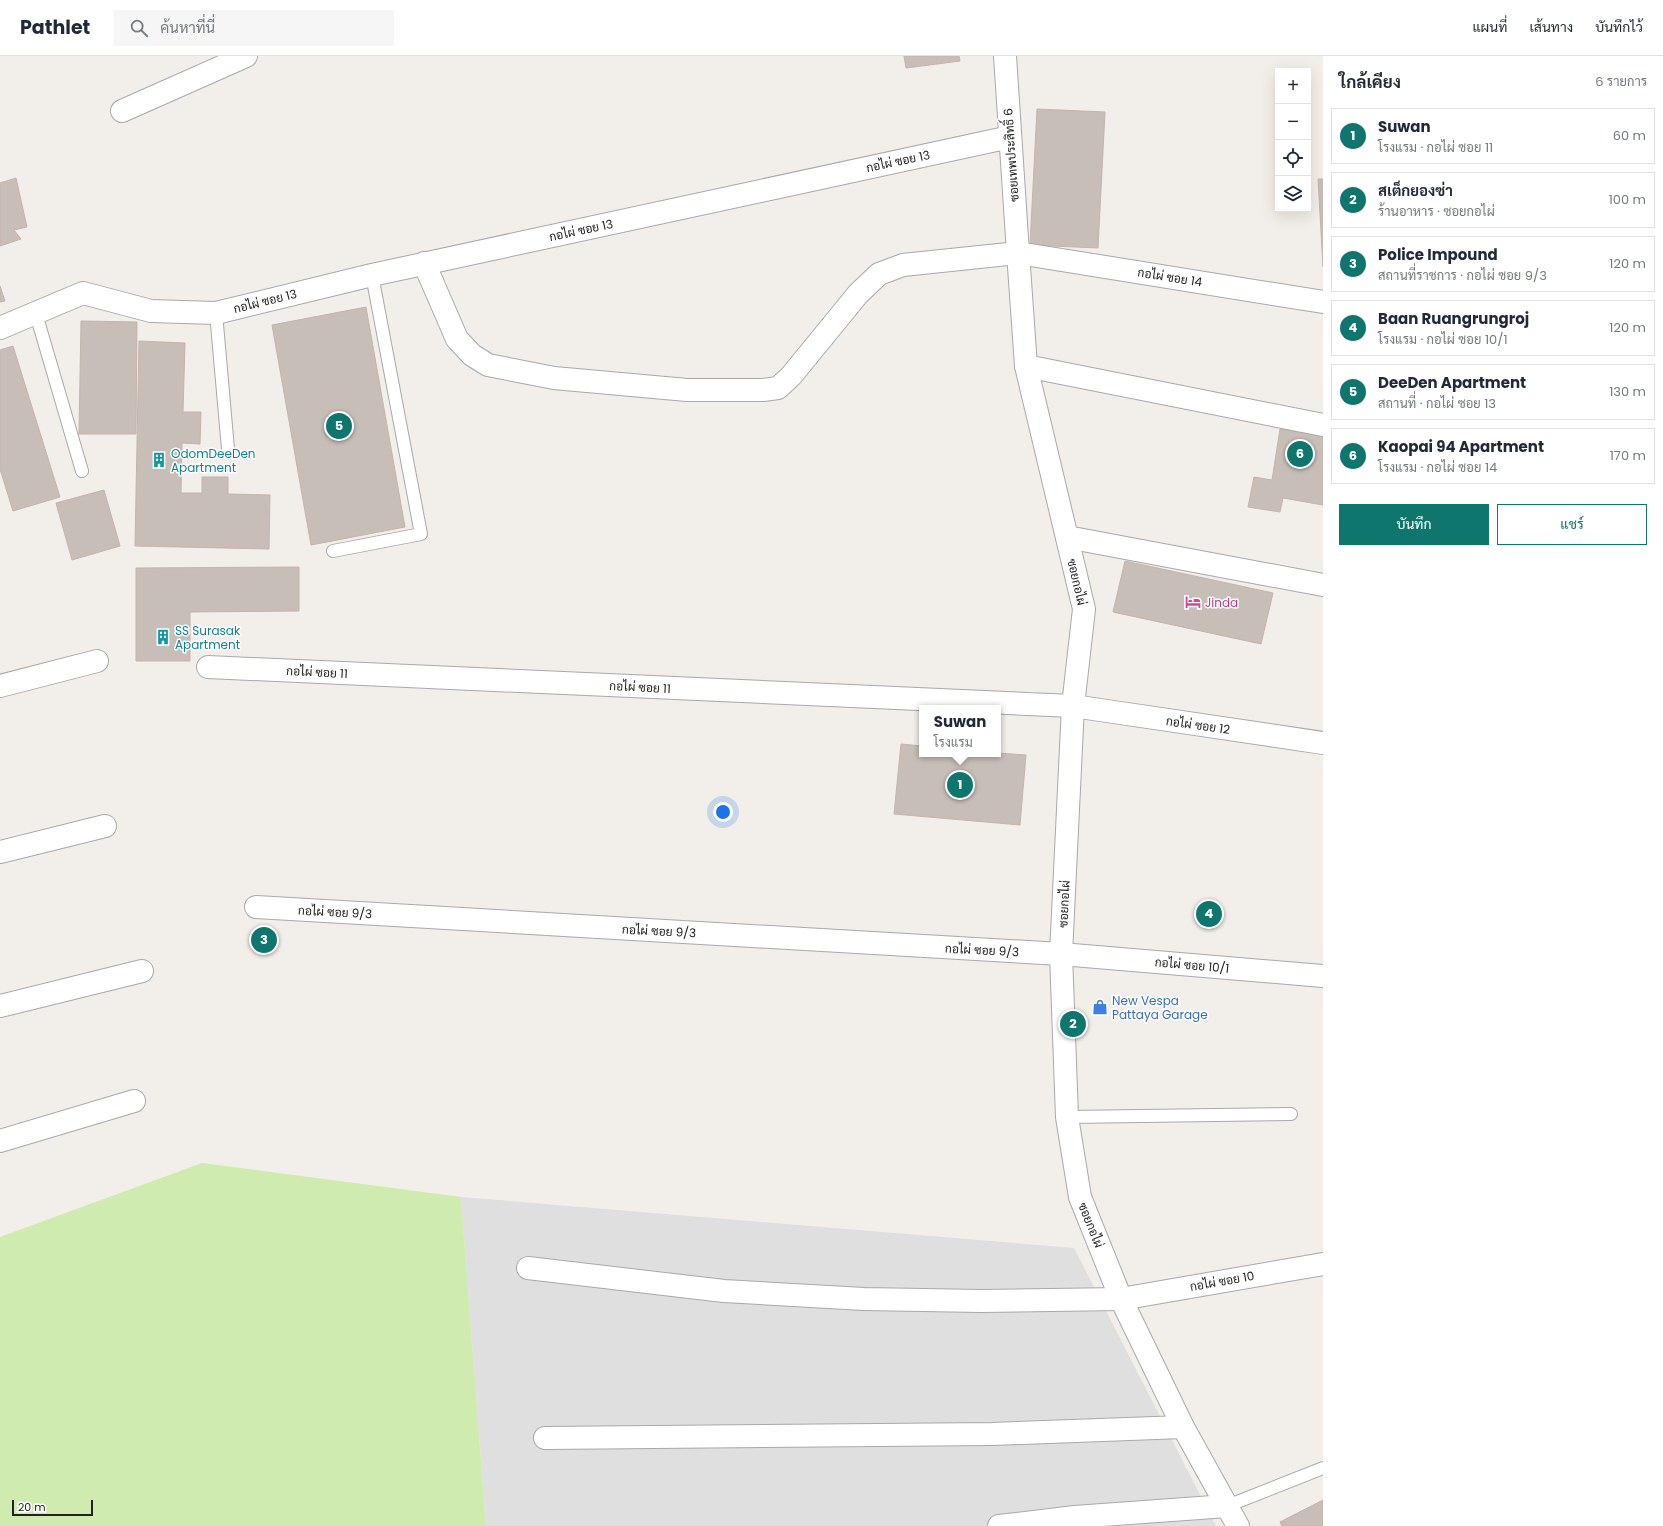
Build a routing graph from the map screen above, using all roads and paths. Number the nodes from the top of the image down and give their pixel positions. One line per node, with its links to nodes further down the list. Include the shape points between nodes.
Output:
1 (246, 56): 3 (street)
2 (1005, 56): 4 (street, ซอยเทพประสิทธิ์ 6)
3 (122, 111)
4 (1010, 137): 5 (street, ซอยเทพประสิทธิ์ 6); 6 (street, กอไผ่ ซอย 13)
5 (1018, 253): 6 (street, กอไผ่ ซอย 14, via 903,265 879,274 858,294 791,376 778,388 763,390 687,390 554,378 488,365 472,355 457,339); 8 (street, กอไผ่ ซอย 14); 12 (street, ซอยกอไผ่)
6 (424, 263): 7 (street, กอไผ่ ซอย 13)
7 (372, 275): 9 (street, กอไผ่ ซอย 13); 17 (lane, via 421,534)
8 (1323, 302)
9 (216, 313): 10 (street, กอไผ่ ซอย 13, via 151,311 83,293); 14 (lane)
10 (36, 314): 11 (street, กอไผ่ ซอย 13); 15 (lane)
11 (0, 328)
12 (1026, 366): 13 (street); 16 (street, ซอยกอไผ่)
13 (1323, 425)
14 (228, 449)
15 (82, 471)
16 (1067, 537): 18 (street); 22 (street, ซอยกอไผ่, via 1084,609)
17 (333, 551)
18 (1323, 585)
19 (97, 661): 21 (street)
20 (208, 667): 22 (street, กอไผ่ ซอย 11)
21 (0, 686)
22 (1073, 706): 23 (street, กอไผ่ ซอย 12); 27 (street, ซอยกอไผ่)
23 (1323, 744)
24 (105, 826): 25 (street)
25 (0, 852)
26 (256, 907): 27 (street, กอไผ่ ซอย 9/3)
27 (1061, 954): 29 (street, กอไผ่ ซอย 10/1); 33 (street, ซอยกอไผ่)
28 (142, 971): 30 (street)
29 (1323, 976)
30 (0, 1006)
31 (134, 1101): 34 (street)
32 (1291, 1114): 33 (lane)
33 (1068, 1117): 37 (street, ซอยกอไผ่, via 1080,1198)
34 (0, 1142)
35 (1323, 1264): 37 (street, กอไผ่ ซอย 10)
36 (528, 1268): 37 (street, กอไผ่ ซอย 10, via 724,1291 864,1299)
37 (1121, 1299): 38 (street, ซอยกอไผ่)
38 (1183, 1427): 39 (street, via 992,1434); 41 (street, ซอยกอไผ่)
39 (545, 1438)
40 (1323, 1468): 41 (lane)
41 (1227, 1506): 42 (street, via 1075,1517); 43 (street, ซอยกอไผ่)
42 (999, 1526)
43 (1238, 1526)

